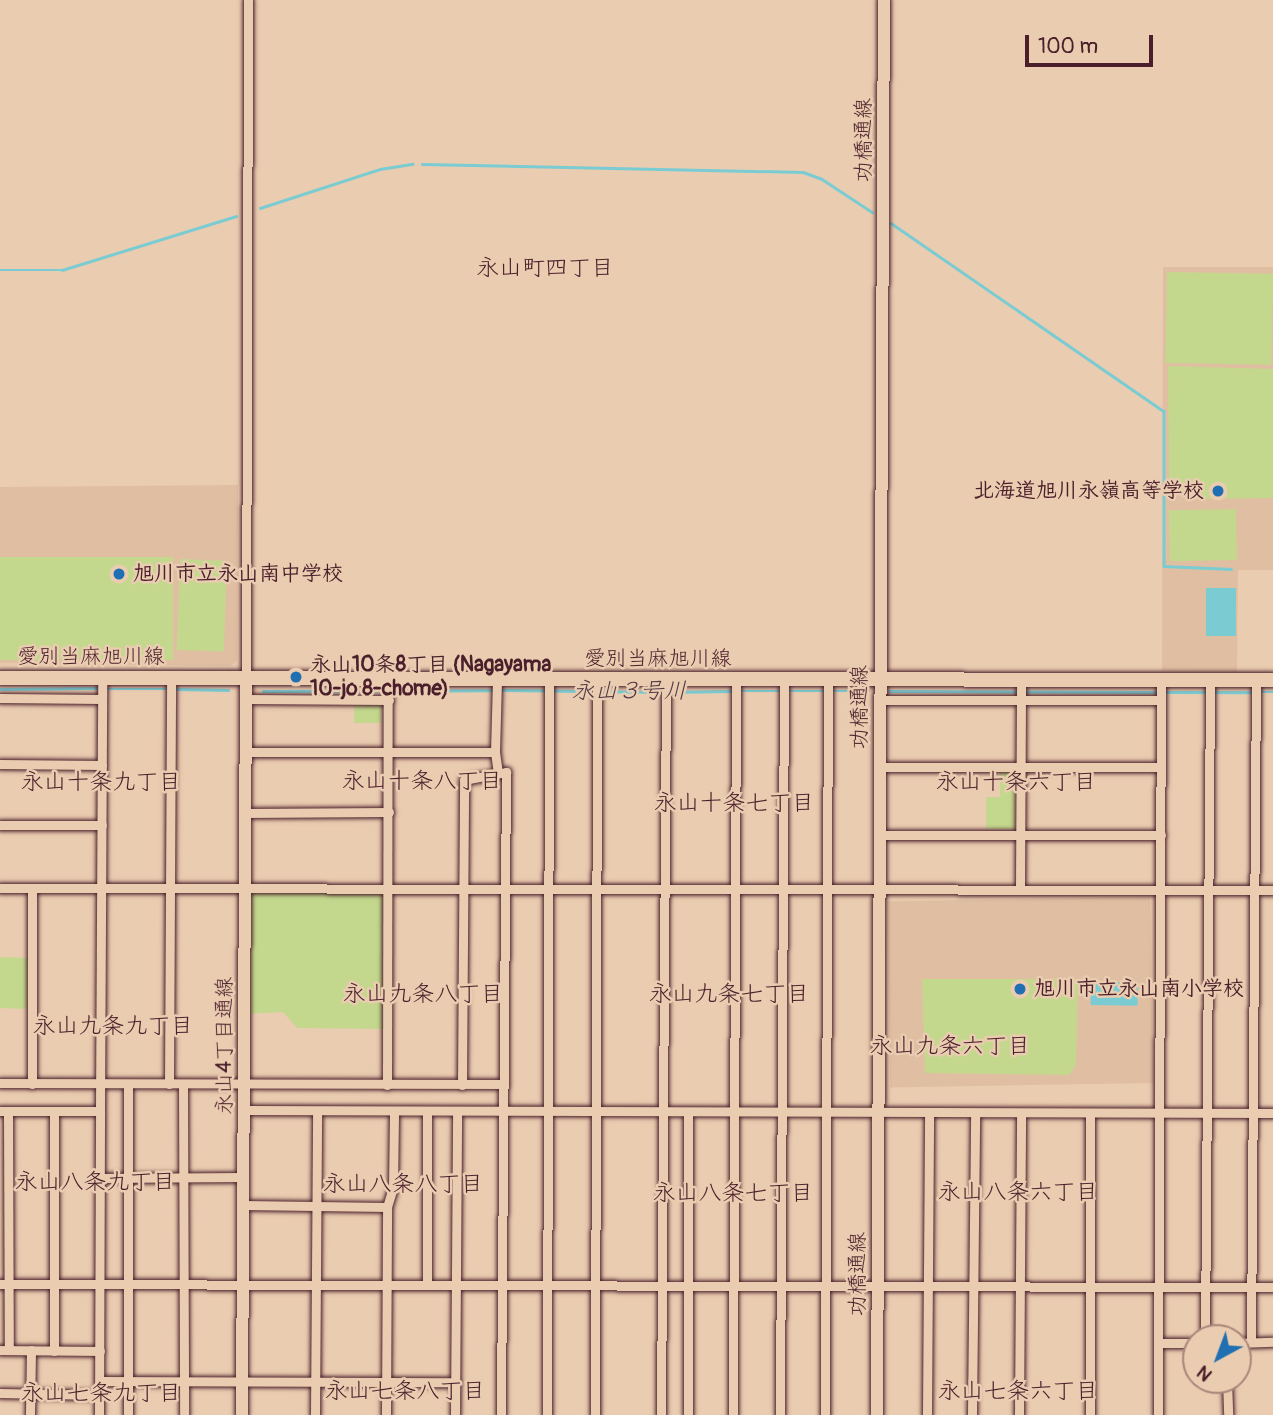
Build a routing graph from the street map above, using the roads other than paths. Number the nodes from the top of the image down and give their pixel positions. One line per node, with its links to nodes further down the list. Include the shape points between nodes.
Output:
1 (248, 0): 4 (street)
2 (884, 0): 6 (street, 功橋通線)
3 (0, 678): 17 (main road, 愛別当麻旭川線)
4 (246, 678): 7 (main road, 愛別当麻旭川線); 18 (main road, 愛別当麻旭川線); 22 (street, 永山4丁目通線)
5 (1273, 680): 15 (main road, 愛別当麻旭川線)
6 (879, 681): 13 (main road, 愛別当麻旭川線); 19 (main road, 愛別当麻旭川線); 23 (street, 功橋通線)
7 (171, 685): 17 (main road, 愛別当麻旭川線); 43 (street)
8 (497, 686): 10 (main road, 愛別当麻旭川線); 18 (main road, 愛別当麻旭川線); 26 (street)
9 (597, 686): 10 (main road, 愛別当麻旭川線); 11 (main road, 愛別当麻旭川線); 53 (street)
10 (549, 687): 52 (street)
11 (666, 687): 16 (main road, 愛別当麻旭川線); 48 (street)
12 (784, 687): 13 (main road, 愛別当麻旭川線); 16 (main road, 愛別当麻旭川線); 55 (street)
13 (828, 687): 49 (street)
14 (1210, 687): 15 (main road, 愛別当麻旭川線); 20 (main road, 愛別当麻旭川線); 57 (street)
15 (1256, 687): 58 (street)
16 (736, 688): 54 (street)
17 (102, 689): 21 (street); 28 (street)
18 (389, 690): 22 (street); 25 (street)
19 (1021, 690): 20 (main road, 愛別当麻旭川線); 23 (street); 29 (street)
20 (1161, 691): 31 (street)
21 (0, 698)
22 (246, 699): 24 (street, 永山4丁目通線)
23 (879, 700): 30 (street, 功橋通線)
24 (245, 752): 25 (street); 34 (street, 永山4丁目通線)
25 (388, 752): 26 (street); 33 (street)
26 (495, 752): 32 (street)
27 (0, 764): 28 (street)
28 (102, 765): 36 (street)
29 (1021, 766): 30 (street); 31 (street); 38 (street)
30 (879, 767): 37 (street, 功橋通線)
31 (1161, 767): 39 (street)
32 (498, 773): 47 (street, via 506,772); 51 (street, via 464,780)
33 (389, 812): 34 (street); 45 (street)
34 (245, 813): 44 (street, 永山4丁目通線)
35 (0, 825): 36 (street)
36 (102, 825): 42 (street)
37 (878, 835): 38 (street); 50 (street, 功橋通線)
38 (1020, 835): 39 (street); 46 (street)
39 (1161, 835): 56 (street)
40 (0, 888): 41 (street)
41 (32, 888): 42 (street); 62 (street)
42 (101, 888): 43 (street); 61 (street)
43 (171, 888): 44 (street); 64 (street)
44 (244, 888): 45 (street); 66 (street, 永山4丁目通線)
45 (389, 888): 51 (street); 68 (street)
46 (1020, 888): 50 (street); 56 (street)
47 (505, 889): 51 (street); 52 (street); 67 (street)
48 (667, 889): 53 (street); 54 (street); 85 (street)
49 (828, 889): 50 (street); 55 (street); 71 (street)
50 (879, 889): 81 (street, 功橋通線)
51 (463, 890): 69 (street)
52 (549, 890): 53 (street); 83 (street)
53 (597, 890): 84 (street)
54 (736, 890): 55 (street); 79 (street)
55 (783, 890): 80 (street)
56 (1163, 890): 57 (street); 89 (street)
57 (1209, 890): 58 (street); 92 (street)
58 (1254, 890): 59 (street); 93 (street)
59 (1273, 890)
60 (0, 1083): 62 (street)
61 (101, 1083): 62 (street); 63 (street); 74 (street)
62 (32, 1084)
63 (128, 1084): 64 (street); 95 (street)
64 (169, 1084): 65 (street)
65 (183, 1084): 66 (street); 98 (street)
66 (244, 1084): 68 (street); 70 (street, 永山4丁目通線)
67 (503, 1084): 69 (street); 82 (street)
68 (387, 1085): 69 (street)
69 (462, 1085)
70 (244, 1110): 75 (street); 96 (street, 永山4丁目通線)
71 (827, 1110): 80 (street); 81 (street); 119 (street)
72 (4, 1111): 73 (street); 102 (street)
73 (54, 1111): 74 (street); 103 (street)
74 (100, 1111): 97 (street)
75 (317, 1111): 76 (street); 100 (street)
76 (394, 1111): 77 (street); 101 (street, via 393,1187)
77 (427, 1111): 78 (street); 109 (street)
78 (457, 1111): 82 (street); 111 (street)
79 (735, 1111): 80 (street); 86 (street); 117 (street)
80 (782, 1111): 118 (street)
81 (878, 1111): 87 (street); 120 (street, 功橋通線)
82 (503, 1112): 83 (street); 112 (street)
83 (549, 1112): 84 (street); 113 (street)
84 (596, 1112): 85 (street); 114 (street)
85 (663, 1112): 86 (street); 115 (street)
86 (688, 1112): 116 (street)
87 (929, 1112): 88 (street); 122 (street)
88 (975, 1112): 90 (street); 121 (street)
89 (1159, 1112): 91 (street); 92 (street); 125 (street)
90 (1021, 1113): 91 (street); 123 (street)
91 (1090, 1113): 124 (street)
92 (1207, 1113): 93 (street); 126 (street)
93 (1251, 1113): 94 (street); 127 (street)
94 (1273, 1113)
95 (128, 1177): 97 (street); 98 (street); 105 (street)
96 (244, 1177): 98 (street); 99 (street, 永山4丁目通線)
97 (100, 1178): 104 (street)
98 (183, 1178): 106 (street)
99 (243, 1205): 100 (street); 107 (street, 永山4丁目通線)
100 (316, 1206): 101 (street); 108 (street)
101 (387, 1207): 110 (street)
102 (4, 1284): 103 (street); 135 (street)
103 (53, 1284): 104 (street); 137 (street)
104 (100, 1284): 105 (street); 138 (street)
105 (127, 1284): 106 (street); 140 (street)
106 (184, 1284): 107 (street); 141 (street)
107 (244, 1284): 108 (street); 142 (street, 永山4丁目通線)
108 (315, 1284): 110 (street); 143 (street)
109 (427, 1284): 110 (street); 111 (street)
110 (386, 1285): 144 (street)
111 (457, 1285): 112 (street); 145 (street)
112 (501, 1285): 113 (street); 158 (street)
113 (547, 1285): 114 (street); 159 (street)
114 (595, 1285): 115 (street); 160 (street)
115 (661, 1285): 116 (street); 161 (street)
116 (688, 1285): 117 (street); 162 (street)
117 (734, 1286): 118 (street); 163 (street)
118 (781, 1286): 119 (street); 164 (street)
119 (825, 1286): 120 (street); 165 (street)
120 (877, 1286): 122 (street); 166 (street, 功橋通線)
121 (974, 1286): 122 (street); 123 (street); 168 (street)
122 (928, 1287): 167 (street)
123 (1020, 1287): 124 (street); 169 (street)
124 (1090, 1287): 125 (street); 170 (street)
125 (1159, 1287): 126 (street); 133 (street)
126 (1206, 1287): 127 (street); 129 (street)
127 (1251, 1287): 128 (street); 130 (street)
128 (1273, 1287)
129 (1205, 1324)
130 (1251, 1324)
131 (1252, 1342): 132 (street)
132 (1273, 1342)
133 (1158, 1343): 134 (street); 171 (street)
134 (1182, 1343)
135 (4, 1350): 136 (street)
136 (31, 1350): 137 (street); 147 (street)
137 (54, 1351): 138 (street)
138 (100, 1351): 139 (street)
139 (100, 1381): 140 (street); 149 (street)
140 (127, 1381): 141 (street); 152 (street)
141 (184, 1382): 142 (street); 153 (street)
142 (242, 1382): 143 (street); 154 (street, 永山4丁目通線)
143 (316, 1382): 144 (street); 155 (street)
144 (387, 1382): 145 (street); 156 (street)
145 (456, 1382): 157 (street)
146 (0, 1393): 147 (street)
147 (30, 1394): 149 (street); 150 (street)
148 (1227, 1394): 172 (street)
149 (100, 1395): 151 (street)
150 (30, 1415)
151 (99, 1415)
152 (128, 1415)
153 (184, 1415)
154 (242, 1415)
155 (315, 1415)
156 (386, 1415)
157 (456, 1415)
158 (501, 1415)
159 (547, 1415)
160 (594, 1415)
161 (661, 1415)
162 (688, 1415)
163 (733, 1415)
164 (780, 1415)
165 (825, 1415)
166 (877, 1415)
167 (927, 1415)
168 (972, 1415)
169 (1019, 1415)
170 (1090, 1415)
171 (1158, 1415)
172 (1228, 1415)

